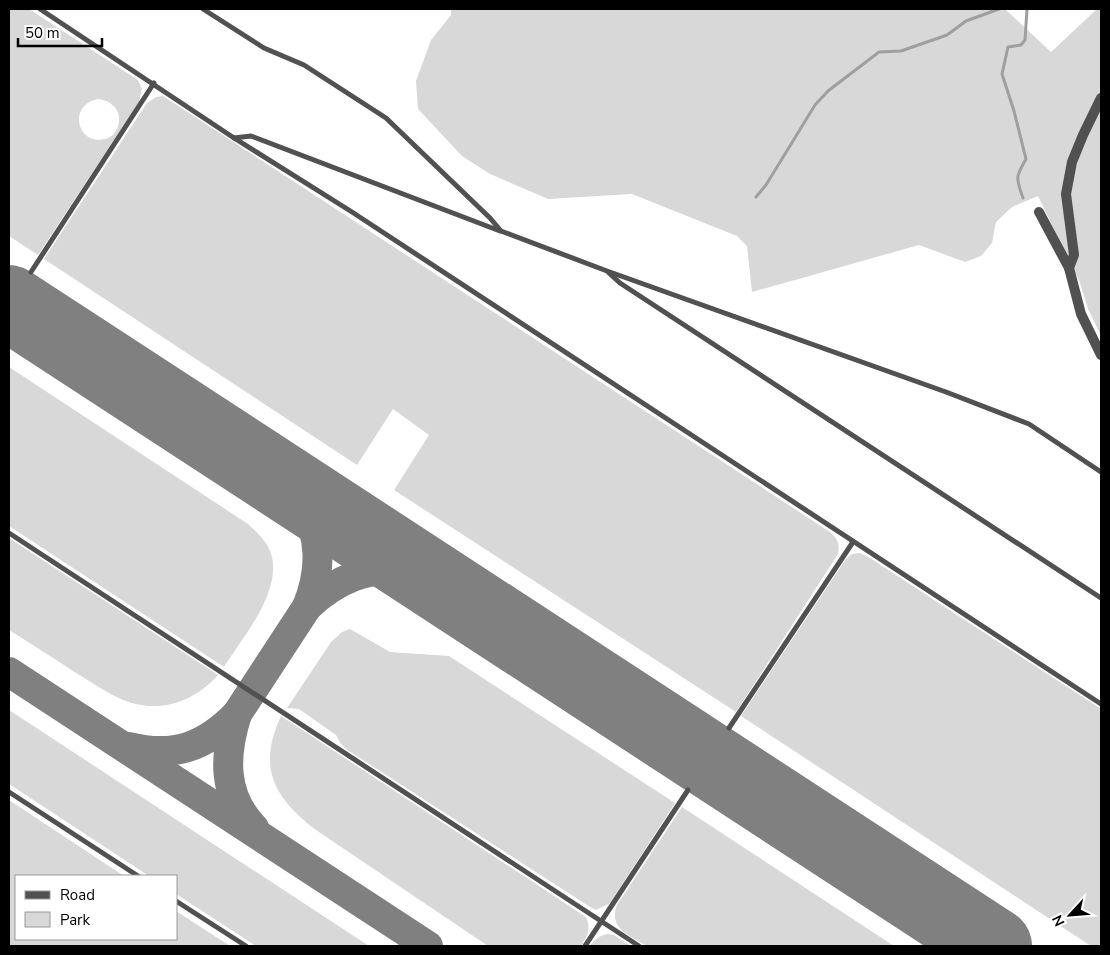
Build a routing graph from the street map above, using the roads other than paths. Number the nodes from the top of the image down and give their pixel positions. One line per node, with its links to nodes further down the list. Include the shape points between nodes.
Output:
1 (40, 9): 3 (lane)
2 (203, 9): 7 (lane, via 264,48 304,65 386,118)
3 (154, 83): 5 (lane); 10 (lane)
4 (1101, 98): 8 (street, via 1072,162 1066,194 1074,255)
5 (234, 138): 7 (lane, via 251,136); 14 (lane, via 352,212)
6 (1039, 212): 8 (street)
7 (501, 231): 9 (lane)
8 (1069, 268): 11 (street, via 1081,314)
9 (607, 271): 12 (lane, via 1029,424); 15 (lane, via 620,283)
10 (31, 272)
11 (1101, 355)
12 (1101, 472)
13 (9, 532): 22 (lane)
14 (853, 542): 16 (lane); 17 (lane)
15 (1101, 598)
16 (1101, 704)
17 (729, 728)
18 (688, 790): 22 (lane)
19 (9, 792): 20 (lane)
20 (136, 875)
21 (178, 902): 23 (lane)
22 (601, 922): 24 (lane); 25 (lane)
23 (246, 946)
24 (585, 946)
25 (639, 946)

